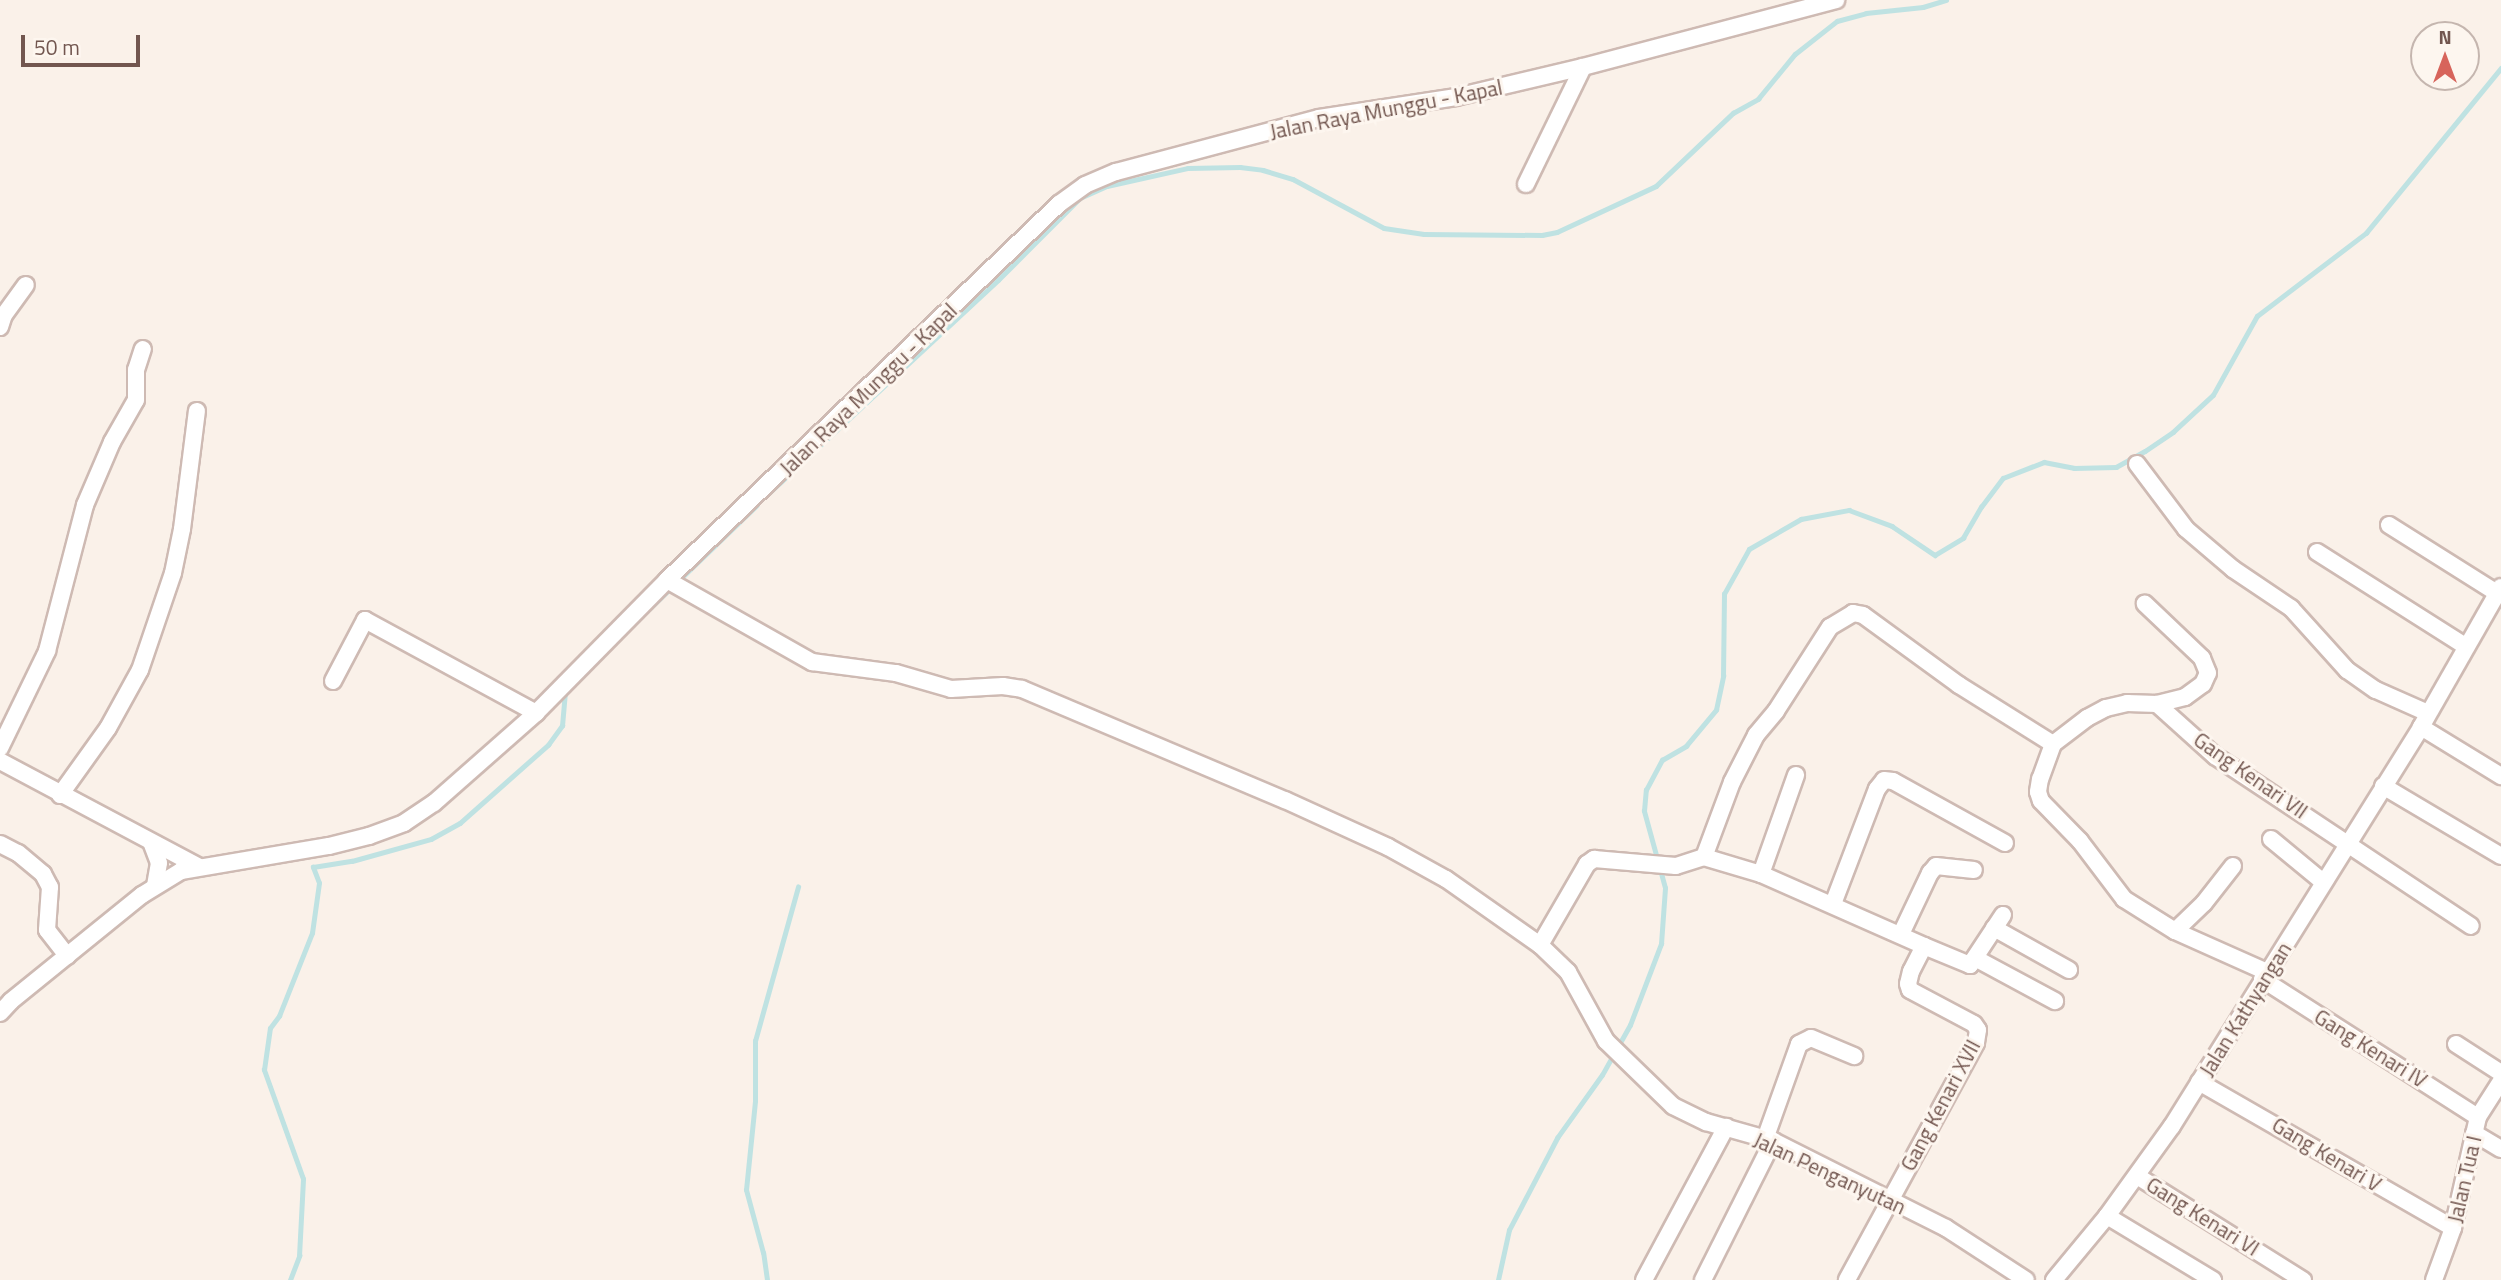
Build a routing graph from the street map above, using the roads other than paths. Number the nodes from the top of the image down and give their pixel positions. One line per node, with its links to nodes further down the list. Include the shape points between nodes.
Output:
1 (1836, 0): 2 (street, Jalan Raya Munggu - Kapal)
2 (1583, 67): 3 (street); 11 (street, Jalan Raya Munggu - Kapal, via 1456,97 1319,118 1116,172 1085,185 1059,204)
3 (1525, 184)
4 (26, 285): 5 (street)
5 (0, 327)
6 (142, 349): 20 (street, via 136,370 136,400 85,505 47,651)
7 (197, 411): 25 (street, via 173,573 140,670 108,728)
8 (2137, 464): 18 (street, via 2186,529 2233,569 2291,608 2347,670)
9 (2389, 525): 12 (street)
10 (2317, 552): 14 (street)
11 (667, 580): 17 (street, Jalan Raya Munggu - Kapal); 43 (street, Jalan Penganyutan, via 811,662 896,673 951,689 1021,689 1052,701 1388,847 1446,879)
12 (2497, 601): 14 (street, Jalan Kathyangan)
13 (2145, 604): 16 (street, via 2202,658 2208,673 2197,690)
14 (2465, 646): 18 (street, Jalan Kathyangan)
15 (333, 681): 17 (street, via 365,620)
16 (2157, 704): 19 (street, via 2106,708); 27 (street, Gang Kenari VII, via 2215,756)
17 (536, 713): 34 (street, Jalan Raya Munggu - Kapal, via 434,803 404,823 329,846)
18 (2424, 720): 23 (street); 24 (street, Jalan Kathyangan)
19 (2053, 744): 32 (street, via 1959,685 1863,615 1853,613 1830,627 1756,735 1732,782); 41 (street, Gang Kenari IV, via 2039,779 2041,801 2080,841 2124,899)
20 (0, 748)
21 (0, 761): 25 (street)
22 (1796, 775): 36 (street)
23 (2501, 776)
24 (2383, 786): 27 (street, Jalan Kathyangan); 31 (street)
25 (60, 795): 28 (street)
26 (2271, 839): 37 (street)
27 (2348, 841): 37 (street, Jalan Kathyangan); 40 (street, Gang Kenari VII)
28 (151, 842): 34 (street); 38 (street, via 159,863)
29 (2005, 843): 39 (street, via 1884,780)
30 (0, 844): 45 (street, via 43,874 50,887 47,930)
31 (2501, 856)
32 (1704, 857): 36 (street); 43 (street, via 1675,866 1594,859)
33 (2233, 866): 41 (street)
34 (199, 867): 38 (street, Jalan Raya Munggu - Kapal)
35 (1975, 870): 42 (street, via 1936,866)
36 (1760, 874): 39 (street)
37 (2323, 882): 48 (street, Jalan Kathyangan)
38 (155, 886): 45 (street, Jalan Raya Munggu - Kapal)
39 (1833, 904): 42 (street)
40 (2471, 926)
41 (2175, 931): 48 (street, Gang Kenari IV)
42 (1901, 934): 44 (street)
43 (1540, 944): 57 (street, Jalan Penganyutan, via 1568,972 1606,1041 1633,1071 1673,1106)
44 (1924, 946): 46 (street, via 1965,965); 61 (street, Gang Kenari XVII, via 1908,987 1974,1024 1979,1035)
45 (67, 956): 50 (street, Jalan Raya Munggu - Kapal)
46 (1975, 957): 47 (street, via 1999,922); 49 (street)
47 (2069, 970)
48 (2265, 976): 55 (street, Jalan Kathyangan); 56 (street, Gang Kenari IV)
49 (2055, 1001)
50 (0, 1013)
51 (2456, 1044): 53 (street)
52 (1854, 1056): 58 (street, via 1811,1038 1800,1044)
53 (2501, 1073)
54 (2501, 1081): 56 (street, Jalan Tua I)
55 (2199, 1082): 60 (street, Jalan Kathyangan); 63 (street, Gang Kenari V)
56 (2476, 1125): 59 (street, Gang Kenari IV); 63 (street, Jalan Tua I)
57 (1726, 1127): 58 (street, Jalan Penganyutan); 64 (street)
58 (1769, 1140): 61 (street, Jalan Penganyutan); 65 (street)
59 (2501, 1149)
60 (2137, 1176): 62 (street, Jalan Kathyangan); 70 (street, Gang Kenari VI)
61 (1889, 1200): 66 (street, Gang Kenari XVII); 67 (street, Jalan Penganyutan, via 1974,1244)
62 (2107, 1216): 68 (street, Jalan Kathyangan); 69 (street)
63 (2454, 1228): 71 (street, Jalan Tua I)
64 (1644, 1280)
65 (1703, 1280)
66 (1847, 1280)
67 (2026, 1280)
68 (2054, 1280)
69 (2213, 1280)
70 (2303, 1280)
71 (2434, 1280)

